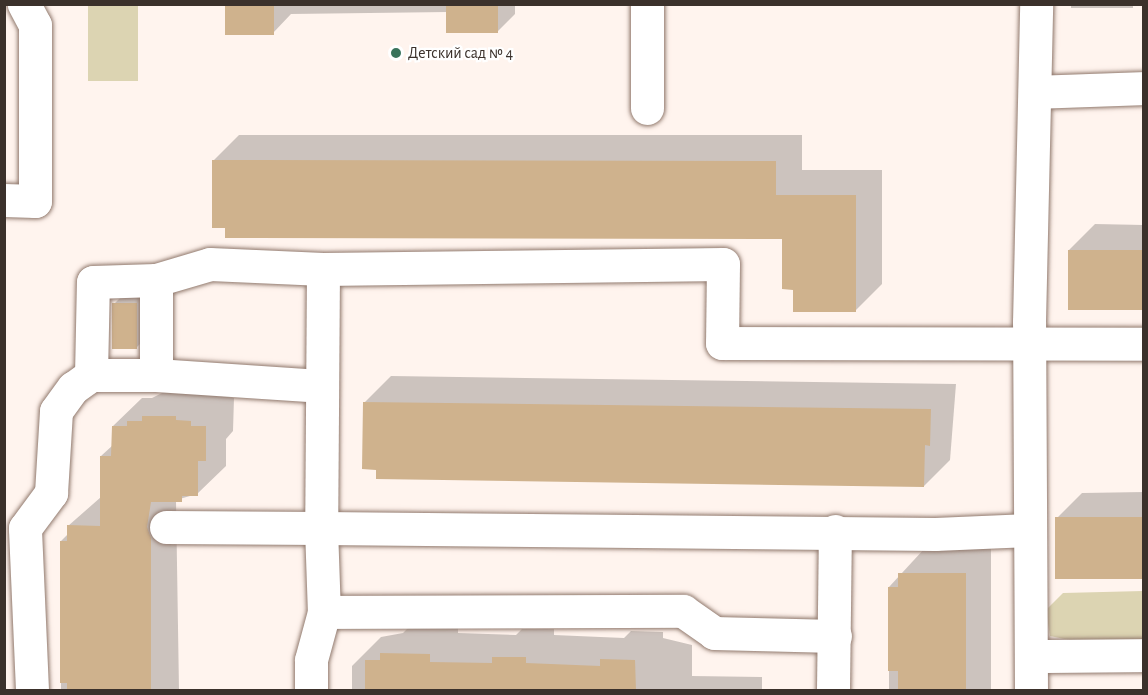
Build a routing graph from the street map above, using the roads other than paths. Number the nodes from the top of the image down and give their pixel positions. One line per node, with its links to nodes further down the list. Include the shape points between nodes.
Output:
1 (24, 4): 7 (lane, via 35,25 35,201)
2 (647, 4): 6 (lane)
3 (1036, 4): 5 (lane)
4 (1143, 88): 5 (lane)
5 (1035, 92): 10 (lane)
6 (647, 108)
7 (4, 200)
8 (323, 269): 9 (lane, via 210,264); 10 (lane, via 723,264 722,343); 14 (lane)
9 (156, 280): 12 (lane, via 93,282); 13 (lane)
10 (1031, 344): 11 (lane); 17 (lane)
11 (1143, 344)
12 (91, 375): 13 (lane); 19 (lane, via 73,388 56,411 51,493)
13 (156, 375): 14 (lane)
14 (320, 386): 16 (lane)
15 (166, 527): 16 (lane)
16 (321, 528): 18 (lane); 20 (lane)
17 (1029, 530): 18 (lane, via 935,534); 23 (lane)
18 (835, 531): 21 (lane)
19 (15, 546): 24 (lane)
20 (324, 612): 21 (lane, via 683,611 714,633); 25 (lane, via 311,660)
21 (835, 636): 26 (lane)
22 (1143, 655): 23 (lane)
23 (1033, 656): 27 (lane)
24 (32, 690)
25 (311, 690)
26 (833, 690)
27 (1031, 690)

